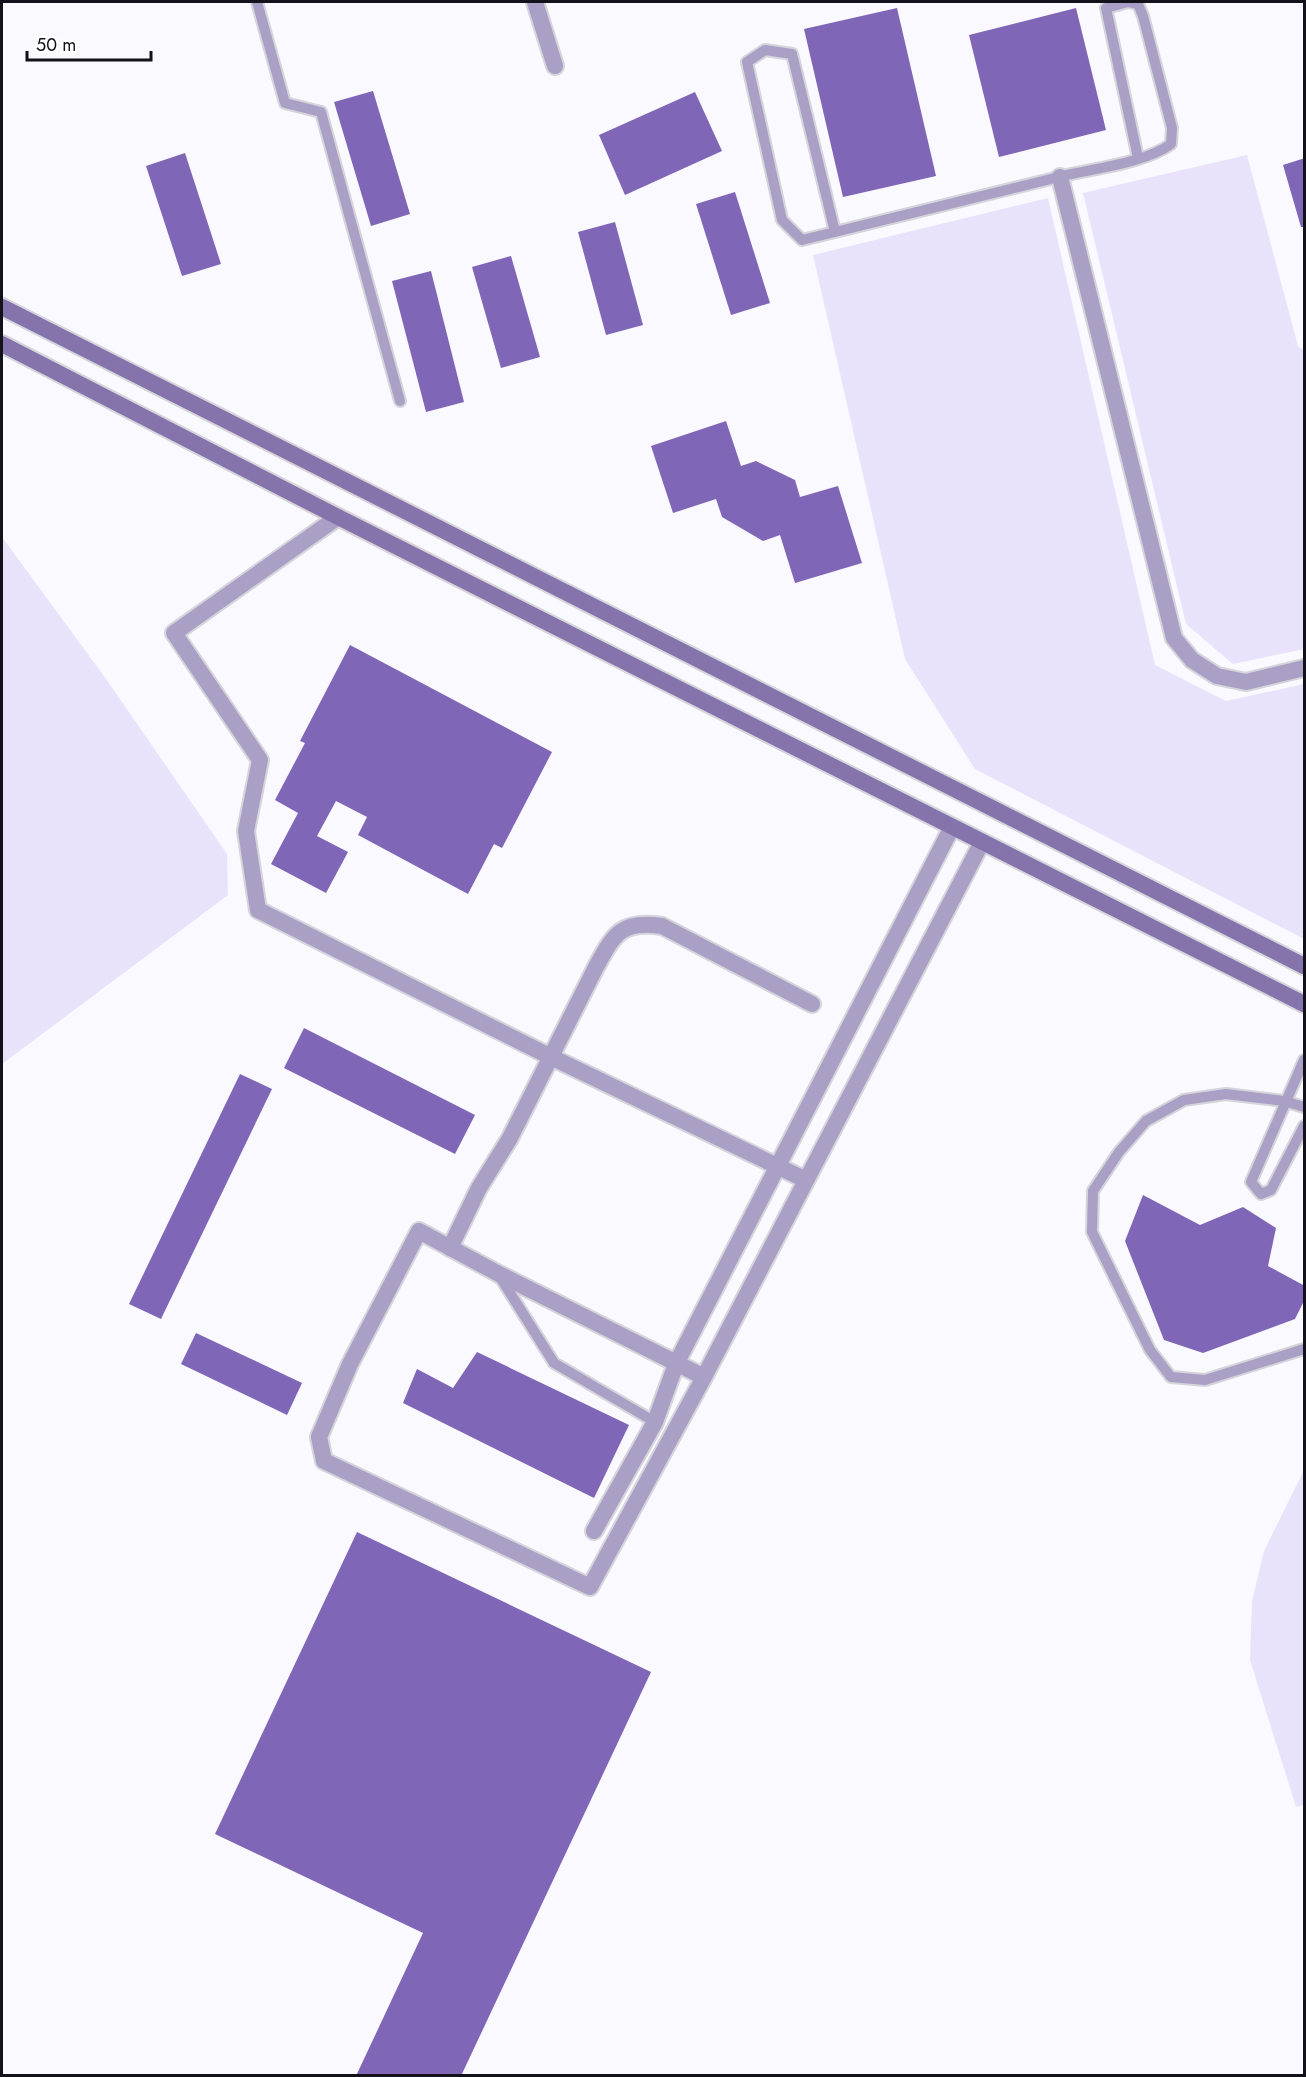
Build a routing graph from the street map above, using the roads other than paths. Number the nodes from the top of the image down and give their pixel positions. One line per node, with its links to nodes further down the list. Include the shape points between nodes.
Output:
1 (257, 2): 10 (lane, via 285,103 321,112)
2 (535, 2): 4 (street)
3 (1142, 3): 5 (lane, via 1172,128 1171,144 1158,153); 5 (lane, via 1106,8)
4 (555, 66)
5 (1138, 158): 6 (lane)
6 (1060, 177): 7 (lane); 12 (street, via 1174,638 1192,660 1217,676 1246,682)
7 (835, 232): 7 (lane, via 802,240 782,220 747,62 765,50 792,54)
8 (2, 307): 15 (main road)
9 (2, 344): 11 (main road)
10 (400, 401)
11 (338, 517): 13 (main road); 18 (street, via 174,633 260,760 246,831 258,910)
12 (1305, 668)
13 (952, 827): 14 (main road); 23 (street)
14 (982, 842): 17 (main road); 24 (street)
15 (1305, 966)
16 (812, 1004): 18 (street, via 662,926 642,923 626,928 611,940)
17 (1305, 1004)
18 (550, 1057): 23 (street); 25 (street)
19 (1305, 1060): 20 (lane)
20 (1286, 1102): 21 (lane); 22 (lane, via 1251,1182 1261,1194 1271,1190); 27 (lane, via 1226,1094 1184,1100 1146,1121 1093,1191 1092,1232 1150,1350 1171,1377 1205,1380)
21 (1305, 1107)
22 (1305, 1126)
23 (777, 1166): 24 (street); 28 (street)
24 (806, 1180): 29 (street)
25 (450, 1248): 26 (street); 29 (street, via 419,1231 350,1365 319,1437 324,1461 590,1587)
26 (499, 1274): 28 (street); 30 (lane, via 554,1363)
27 (1305, 1349)
28 (676, 1364): 29 (street); 30 (street)
29 (704, 1377)
30 (655, 1422): 31 (street)
31 (594, 1531)

